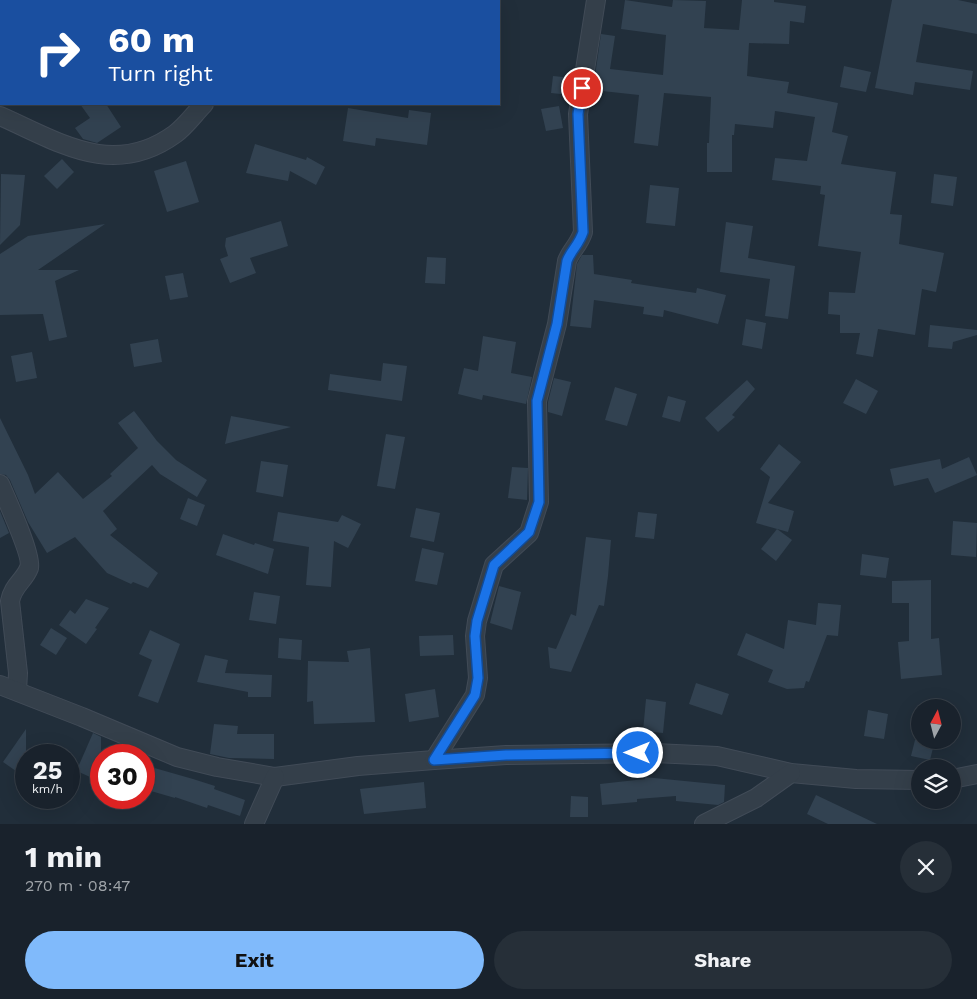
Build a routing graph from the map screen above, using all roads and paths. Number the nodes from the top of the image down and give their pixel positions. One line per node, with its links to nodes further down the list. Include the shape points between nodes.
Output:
1 (596, 0): 7 (street, via 578,114 583,232 567,261 558,315 537,401 539,502 529,532 494,565 477,621 478,678 475,695)
2 (203, 105): 3 (street, via 176,134 137,152 116,156 85,153)
3 (0, 116)
4 (0, 484): 6 (street, via 29,556 29,568 12,591 10,601)
5 (0, 685): 6 (street)
6 (18, 691): 11 (street, via 178,757)
7 (434, 760): 8 (street, via 506,755 654,753 717,756); 11 (street, via 358,766)
8 (791, 773): 12 (street); 14 (street, via 756,798)
9 (977, 774): 10 (street)
10 (961, 777)
11 (274, 778): 13 (street)
12 (911, 780)
13 (254, 824)
14 (704, 824)

